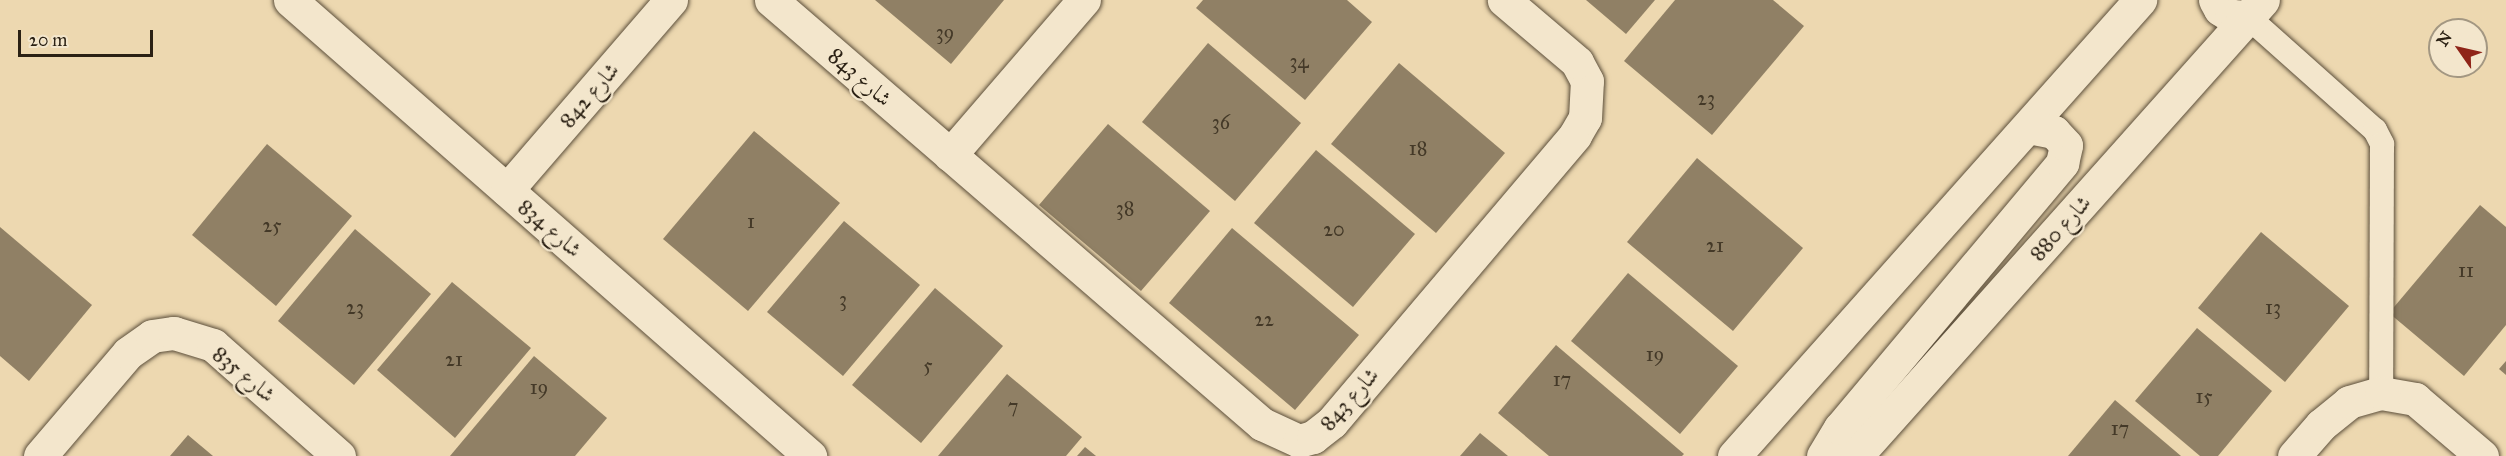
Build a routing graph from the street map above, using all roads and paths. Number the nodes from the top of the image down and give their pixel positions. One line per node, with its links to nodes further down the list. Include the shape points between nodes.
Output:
1 (290, 0): 11 (street, شارع 834)
2 (671, 0): 11 (street, شارع 842)
3 (771, 0): 10 (street, شارع 843)
4 (1084, 0): 10 (street)
5 (1504, 0): 10 (street, شارع 843, via 1577,62 1587,81 1585,118 1575,135 1332,422 1314,437 1299,441 1262,424)
6 (2140, 0): 9 (street)
7 (2216, 0): 8 (street, via 2220,9 2231,16)
8 (2256, 8): 12 (lane, via 2375,130 2382,144); 18 (street, شارع 880)
9 (2028, 127): 16 (street); 17 (street, via 2054,132 2066,145 2062,163 1840,428)
10 (950, 155)
11 (507, 190): 15 (street, شارع 834)
12 (2381, 393): 19 (street, via 2349,402 2321,425); 20 (street, via 2415,399)
13 (40, 456): 14 (street, شارع 835, via 128,353 152,336 174,333 213,345)
14 (339, 456)
15 (810, 456)
16 (1734, 456)
17 (1823, 456)
18 (1856, 456)
19 (2294, 456)
20 (2482, 456)

